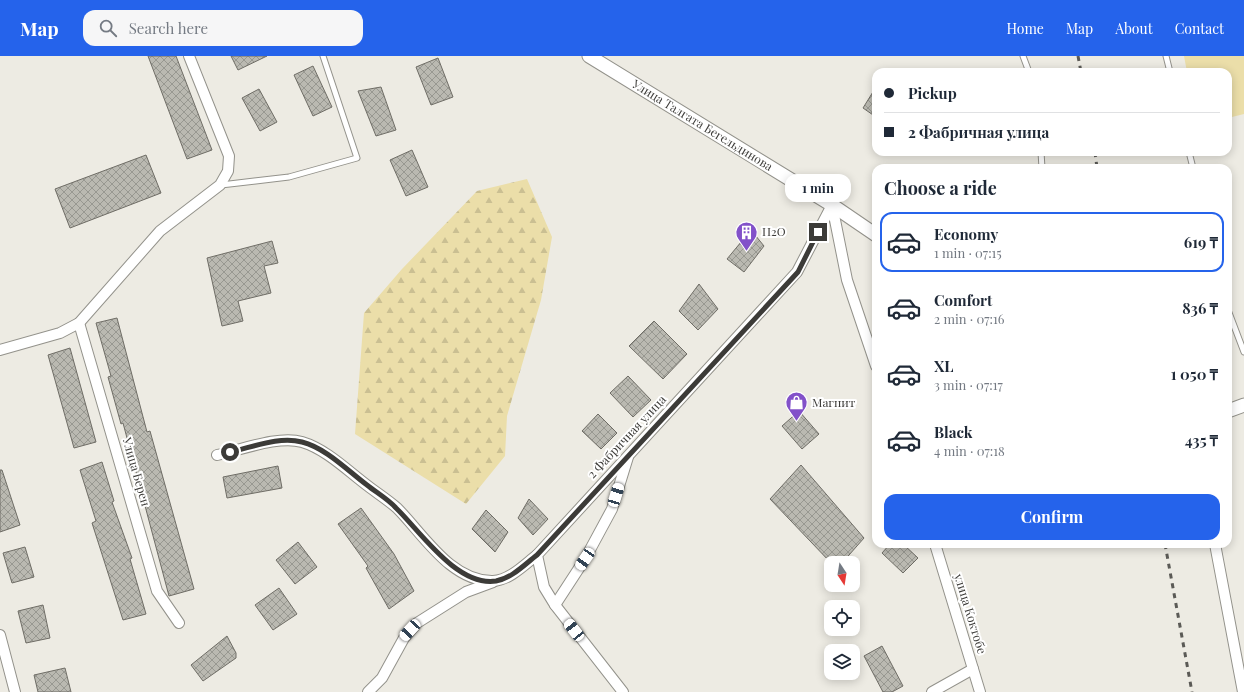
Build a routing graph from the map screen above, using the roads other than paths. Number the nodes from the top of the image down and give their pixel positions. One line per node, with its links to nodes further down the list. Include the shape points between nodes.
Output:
1 (189, 56): 8 (street, via 229,156 228,171)
2 (323, 56): 8 (lane, via 357,158 289,177)
3 (589, 56): 9 (street, Улица Талгата Бегельдинова)
4 (1023, 56): 6 (lane)
5 (1166, 56): 7 (lane)
6 (1028, 68)
7 (1169, 68)
8 (220, 185): 12 (street, via 160,231)
9 (832, 206): 10 (street, Улица Талгата Бегельдинова); 15 (street, via 848,280); 18 (street, 2 Фабричная улица, via 798,272)
10 (872, 232)
11 (1232, 320): 14 (lane)
12 (79, 323): 13 (street, via 60,333); 25 (street, Улица Берен, via 157,591)
13 (0, 350)
14 (1244, 352)
15 (872, 354)
16 (1244, 405): 17 (street)
17 (1232, 410)
18 (629, 454): 22 (street, 2 Фабричная улица); 24 (street, via 612,509 585,559)
19 (216, 456): 23 (street, via 287,439 303,442 325,453 395,507 446,561 464,574 484,581)
20 (936, 548): 27 (street, улица Коктобе)
21 (1216, 548): 33 (street)
22 (537, 555): 23 (street, 2 Фабричная улица, via 506,578); 24 (street, via 544,587)
23 (495, 581): 29 (street, 2 Фабричная улица, via 466,592 417,624 404,638 382,678)
24 (555, 605): 30 (street)
25 (179, 623)
26 (0, 635): 28 (street)
27 (973, 669): 31 (street); 32 (street, улица Коктобе)
28 (15, 692)
29 (368, 692)
30 (623, 692)
31 (932, 692)
32 (980, 692)
33 (1243, 692)

